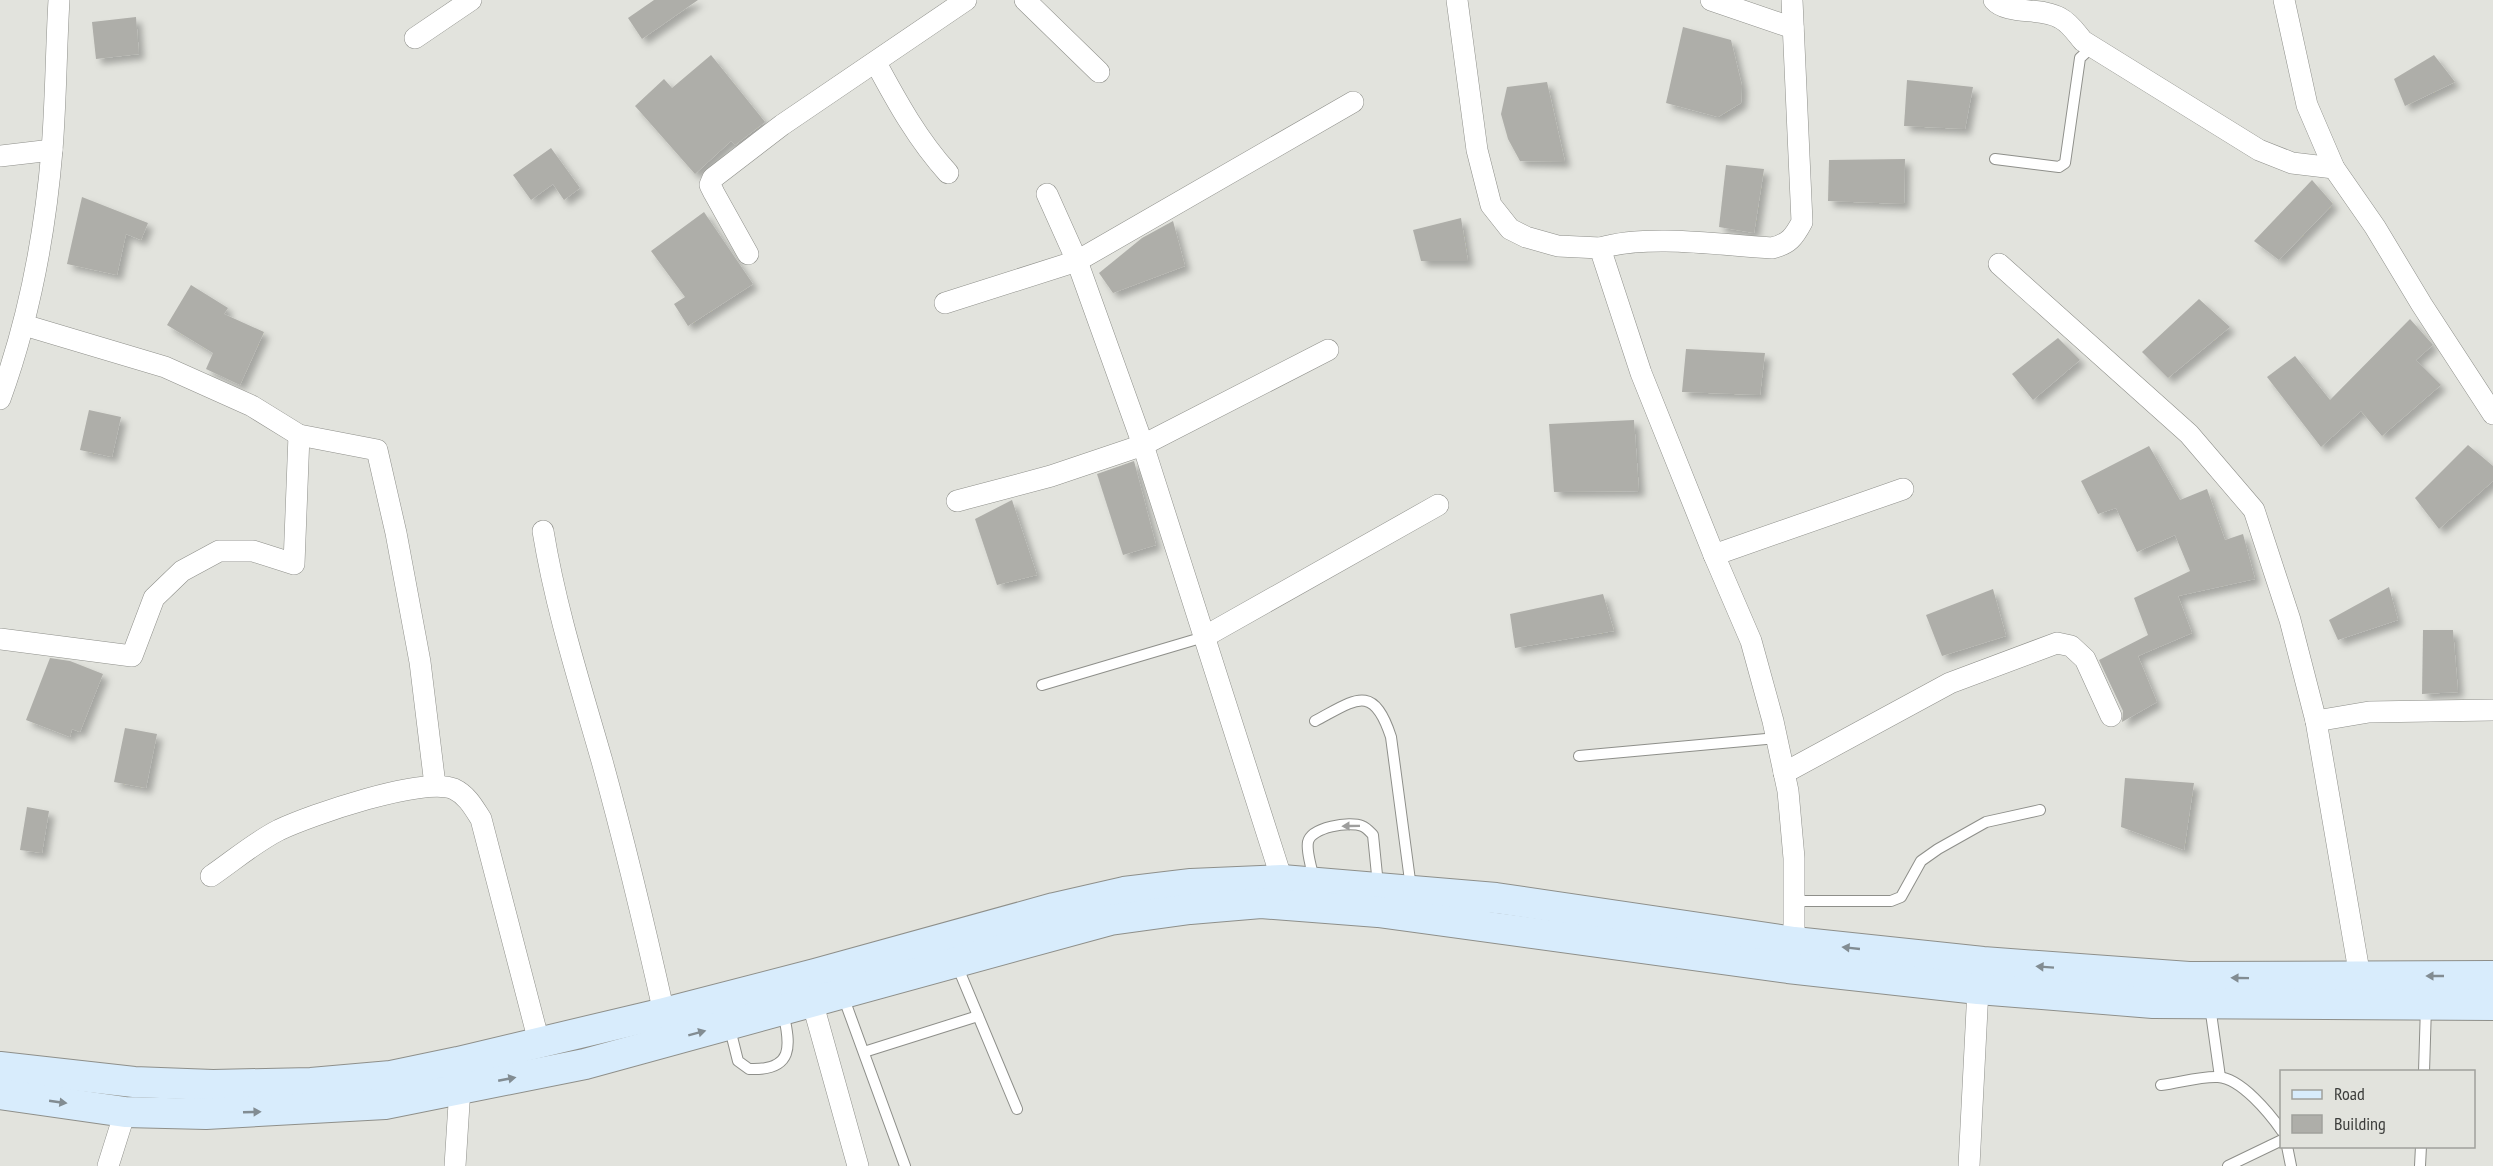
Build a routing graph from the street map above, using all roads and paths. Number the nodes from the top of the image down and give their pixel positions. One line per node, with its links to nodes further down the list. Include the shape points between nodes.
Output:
1 (58, 0): 16 (street)
2 (471, 0): 11 (street)
3 (966, 0): 13 (street)
4 (1025, 0): 14 (street)
5 (1456, 0): 22 (street, via 1477,150 1491,205 1510,229 1526,237 1558,246)
6 (1711, 0): 10 (street)
7 (1792, 0): 10 (street)
8 (1994, 0): 12 (street, via 2003,7 2044,11 2061,18)
9 (2284, 0): 19 (street, via 2307,105)
10 (1793, 28): 22 (street, via 1802,222 1794,238 1772,248 1621,242)
11 (415, 38)
12 (2092, 47): 18 (lane, via 2080,58 2065,164 2059,167); 19 (street, via 2259,150 2292,163)
13 (876, 63): 20 (street, via 927,149); 23 (street, via 782,125 712,178 710,185)
14 (1099, 72)
15 (1353, 102): 24 (street)
16 (52, 150): 17 (street); 27 (street, via 40,250)
17 (0, 156)
18 (1995, 159)
19 (2334, 168): 31 (street)
20 (948, 173)
21 (1047, 194): 24 (street)
22 (1600, 248): 38 (street, via 1641,373)
23 (748, 254)
24 (1077, 261): 26 (street); 33 (street)
25 (1999, 264): 45 (street, via 2189,434 2254,510 2290,620)
26 (945, 303)
27 (24, 325): 29 (street); 32 (street, via 165,367 252,406)
28 (1328, 350): 33 (street)
29 (4, 372): 30 (street)
30 (0, 399)
31 (2493, 414)
32 (299, 435): 40 (street, via 294,564 253,551 219,551 182,572 154,598 132,656); 49 (street, via 377,450 420,662)
33 (1143, 445): 35 (street, via 1051,476); 39 (street)
34 (1903, 489): 38 (street)
35 (957, 501)
36 (1438, 505): 39 (street)
37 (543, 531): 68 (street, via 553,590 602,763)
38 (1714, 555): 46 (street, via 1751,641)
39 (1204, 637): 41 (lane); 52 (street)
40 (0, 639)
41 (1042, 685)
42 (2493, 710): 45 (street, via 2370,712)
43 (2111, 716): 48 (street, via 2085,659 2071,646 2057,643 1950,683)
44 (1315, 721): 55 (lane, via 1352,702 1367,700 1377,706 1386,721)
45 (2316, 721): 60 (street)
46 (1777, 738): 47 (lane); 48 (street)
47 (1579, 756)
48 (1784, 772): 56 (street, via 1794,858)
49 (435, 785): 51 (street, via 387,793 278,831); 71 (street, via 455,789 470,801 481,819)
50 (2040, 810): 56 (lane, via 1986,822 1938,849 1921,861 1902,897 1892,901)
51 (211, 876)
52 (1282, 880): 53 (main road); 68 (main road, via 1191,884 1043,910)
53 (1315, 883): 54 (main road); 54 (lane, one-way to 53, via 1373,835 1355,824 1312,834 1308,843)
54 (1378, 889): 55 (main road)
55 (1412, 892): 57 (main road, via 1496,898)
56 (1794, 901): 57 (street)
57 (1791, 955): 58 (main road, via 1261,903 1110,920); 60 (main road, one-way to 57, via 2189,977 1983,962); 61 (main road)
58 (956, 963): 62 (main road); 69 (lane)
59 (2493, 976): 60 (main road, one-way to 60)
60 (2360, 977)
61 (1978, 989): 64 (main road, via 2153,1003); 89 (street)
62 (842, 993): 63 (main road); 72 (lane)
63 (812, 1001): 67 (main road); 87 (street)
64 (2209, 1003): 66 (main road); 75 (lane)
65 (2493, 1005): 66 (main road)
66 (2426, 1006): 74 (lane)
67 (782, 1009): 70 (main road); 70 (lane, via 789,1048 783,1060 772,1066 749,1069 738,1061)
68 (664, 1013): 71 (main road)
69 (978, 1016): 72 (lane); 79 (lane)
70 (729, 1025): 77 (main road, one-way to 70, via 585,1064)
71 (539, 1042): 73 (main road, via 391,1076 311,1083 145,1082)
72 (864, 1052): 88 (lane)
73 (0, 1066)
74 (2424, 1070)
75 (2220, 1077): 76 (lane); 81 (lane, via 2256,1098)
76 (2161, 1085)
77 (460, 1088): 80 (main road, one-way to 77, via 305,1110 385,1104); 86 (street)
78 (0, 1094): 80 (main road, one-way to 80)
79 (1017, 1108)
80 (125, 1112): 85 (street)
81 (2280, 1128)
82 (2280, 1141): 90 (lane)
83 (2287, 1148): 91 (lane)
84 (2421, 1148): 92 (lane)
85 (108, 1166)
86 (455, 1166)
87 (858, 1166)
88 (905, 1166)
89 (1969, 1166)
90 (2228, 1166)
91 (2291, 1166)
92 (2420, 1166)

